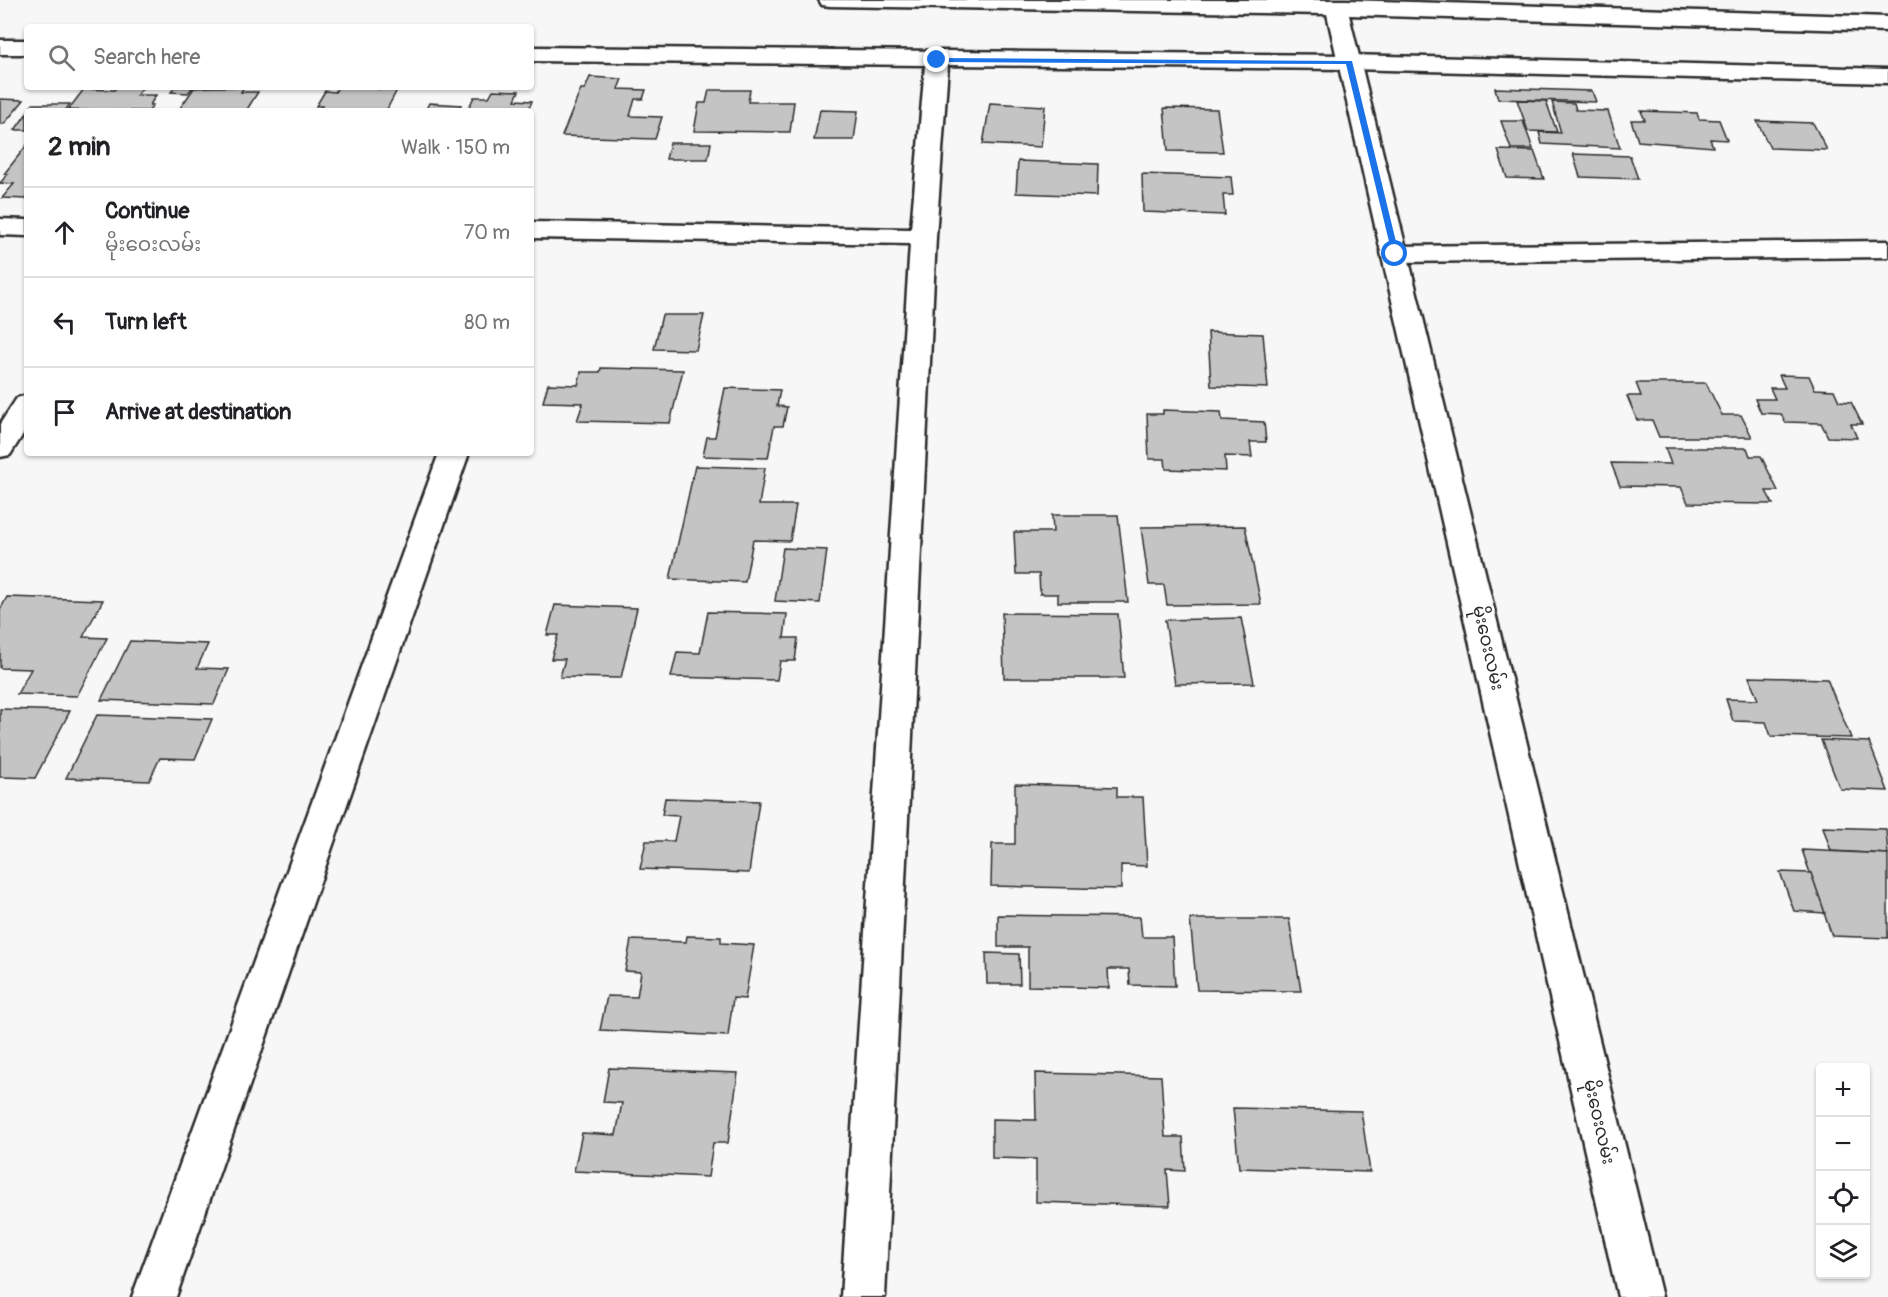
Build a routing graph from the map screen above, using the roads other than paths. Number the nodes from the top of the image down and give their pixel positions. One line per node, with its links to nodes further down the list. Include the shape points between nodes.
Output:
1 (830, 0): 2 (street)
2 (1336, 4): 3 (street); 8 (street, မိုးဝေးလမ်း)
3 (1888, 24)
4 (0, 47): 5 (street)
5 (24, 47)
6 (534, 54): 7 (street)
7 (937, 60): 8 (street); 13 (street)
8 (1349, 62): 9 (street); 15 (street, မိုးဝေးလမ်း)
9 (1888, 76)
10 (0, 227): 11 (street)
11 (24, 228)
12 (534, 232): 13 (street)
13 (923, 237): 20 (street)
14 (1888, 249): 15 (street)
15 (1395, 254): 21 (street, မိုးဝေးလမ်း)
16 (24, 409): 17 (street)
17 (0, 448)
18 (453, 456): 19 (street)
19 (154, 1297)
20 (863, 1297)
21 (1640, 1297)

